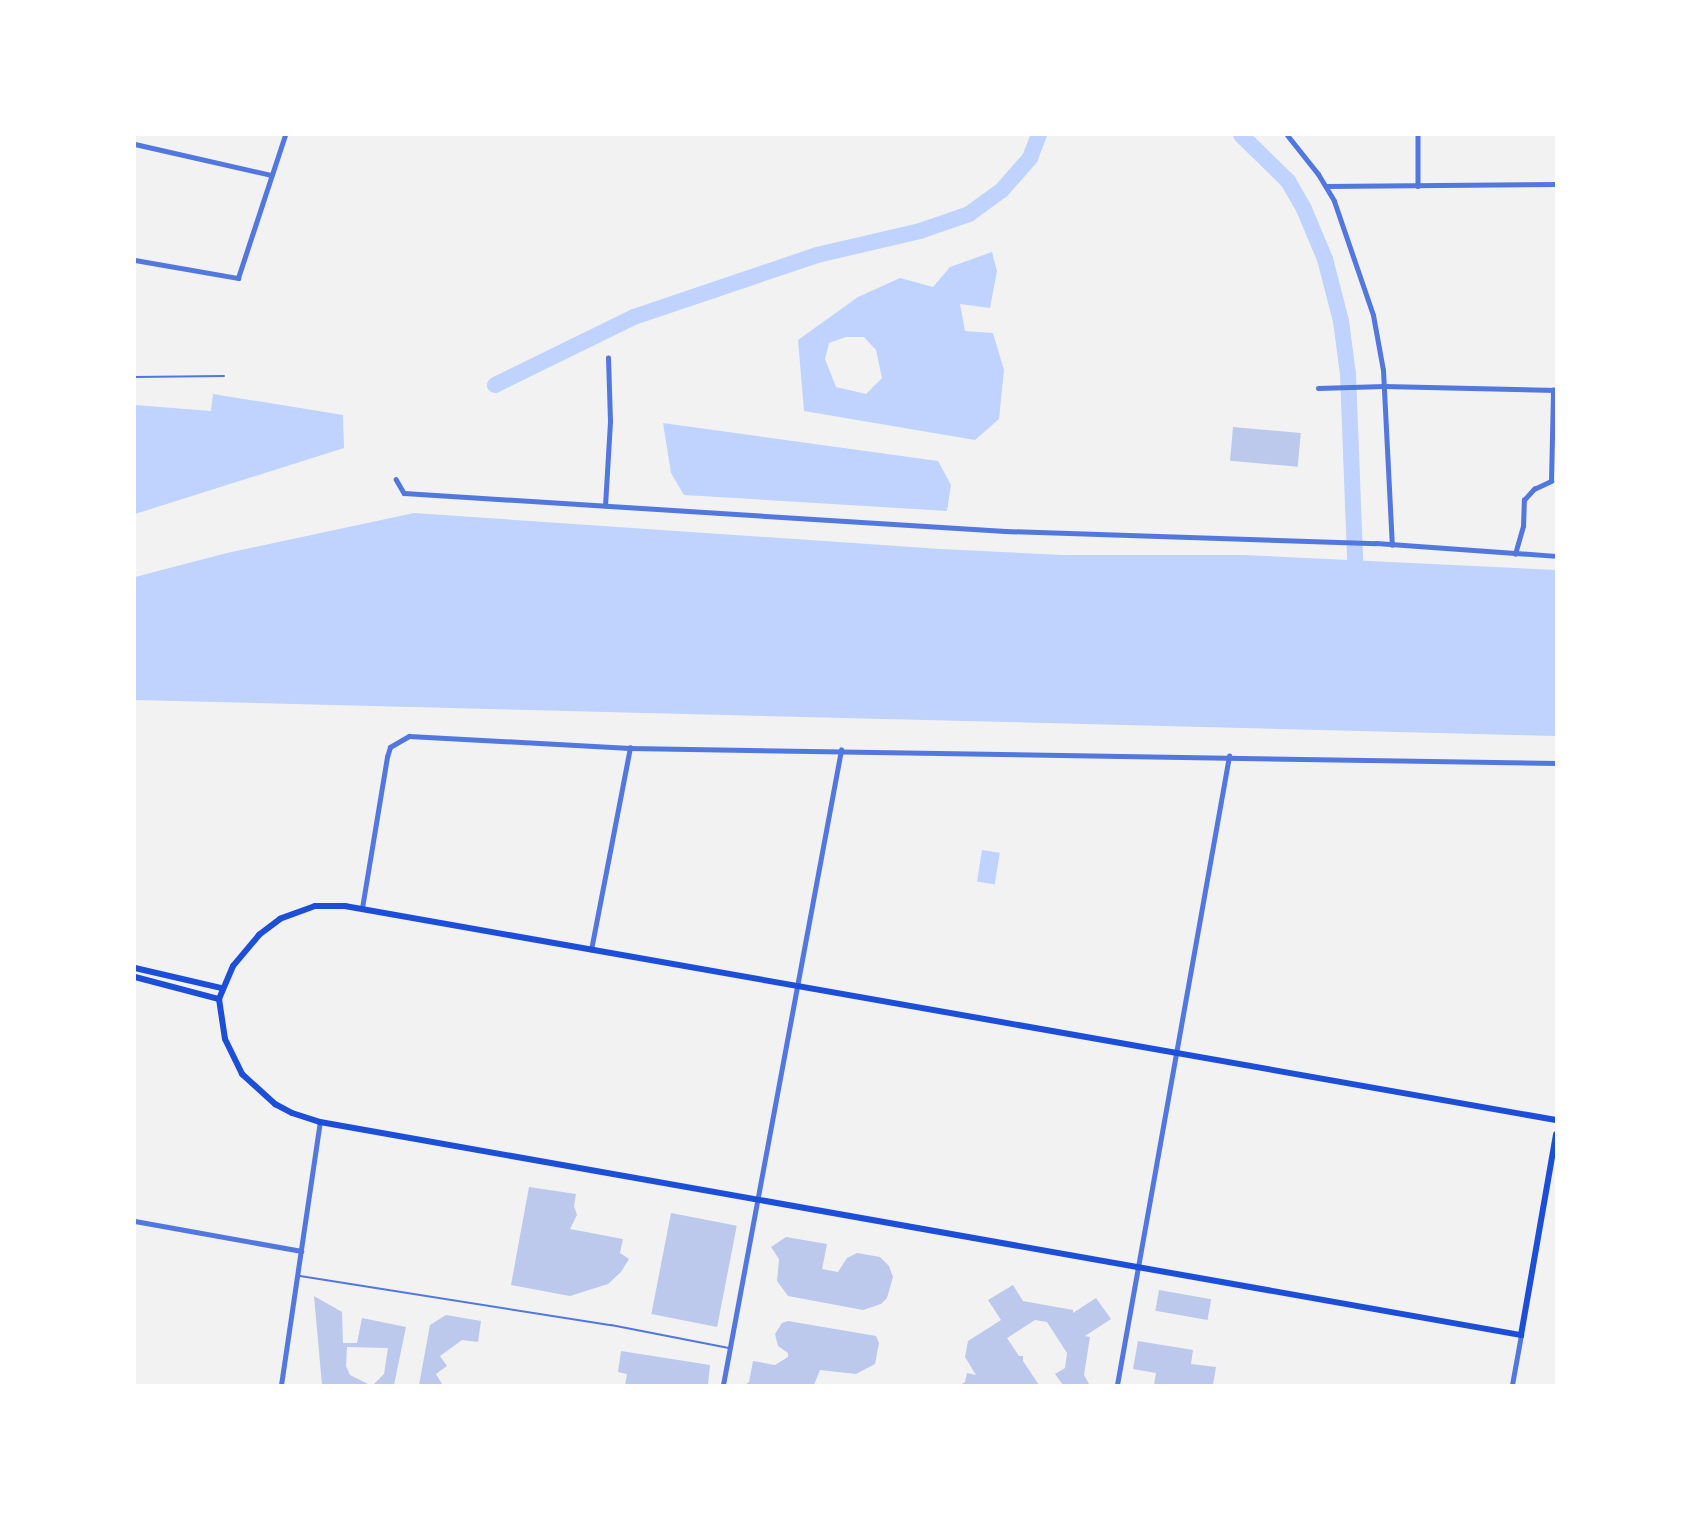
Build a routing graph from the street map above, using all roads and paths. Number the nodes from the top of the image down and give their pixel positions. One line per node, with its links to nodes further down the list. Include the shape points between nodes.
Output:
1 (285, 135): 5 (street)
2 (1287, 135): 7 (street)
3 (1418, 135): 8 (street)
4 (135, 144): 5 (street)
5 (272, 175): 9 (street, via 238,278)
6 (1556, 184): 8 (street)
7 (1326, 186): 8 (street); 13 (street, via 1367,291)
8 (1418, 186)
9 (135, 260)
10 (608, 358): 17 (street)
11 (135, 376): 12 (lane)
12 (224, 376)
13 (1384, 386): 14 (street); 15 (street); 19 (street)
14 (1318, 388)
15 (1555, 390): 20 (street, via 1551,481 1524,500)
16 (397, 480): 17 (street, via 404,493)
17 (605, 506): 18 (street)
18 (1005, 531): 19 (street)
19 (1392, 545): 20 (street)
20 (1515, 554): 21 (street)
21 (1556, 556)
22 (630, 748): 23 (street); 26 (street, via 409,736 390,747); 27 (street)
23 (841, 750): 24 (street); 30 (street)
24 (1229, 756): 25 (street); 33 (street)
25 (1556, 762)
26 (362, 908): 27 (main road); 31 (main road, via 315,906 279,919 241,955)
27 (591, 950): 30 (main road)
28 (135, 968): 31 (main road)
29 (135, 977): 32 (main road)
30 (797, 985): 33 (main road); 37 (street)
31 (221, 988): 32 (main road)
32 (219, 999): 35 (main road, via 225,1039 242,1074 275,1104)
33 (1174, 1053): 34 (main road); 40 (street)
34 (1556, 1120)
35 (320, 1122): 37 (main road); 39 (street)
36 (1556, 1134): 42 (main road)
37 (759, 1199): 40 (main road); 43 (street)
38 (135, 1221): 39 (street)
39 (301, 1251): 41 (street)
40 (1136, 1266): 42 (main road); 46 (street)
41 (299, 1276): 43 (lane, via 597,1322); 44 (street)
42 (1521, 1335): 47 (street)
43 (730, 1349): 45 (street)
44 (281, 1385)
45 (723, 1385)
46 (1116, 1385)
47 (1512, 1385)

